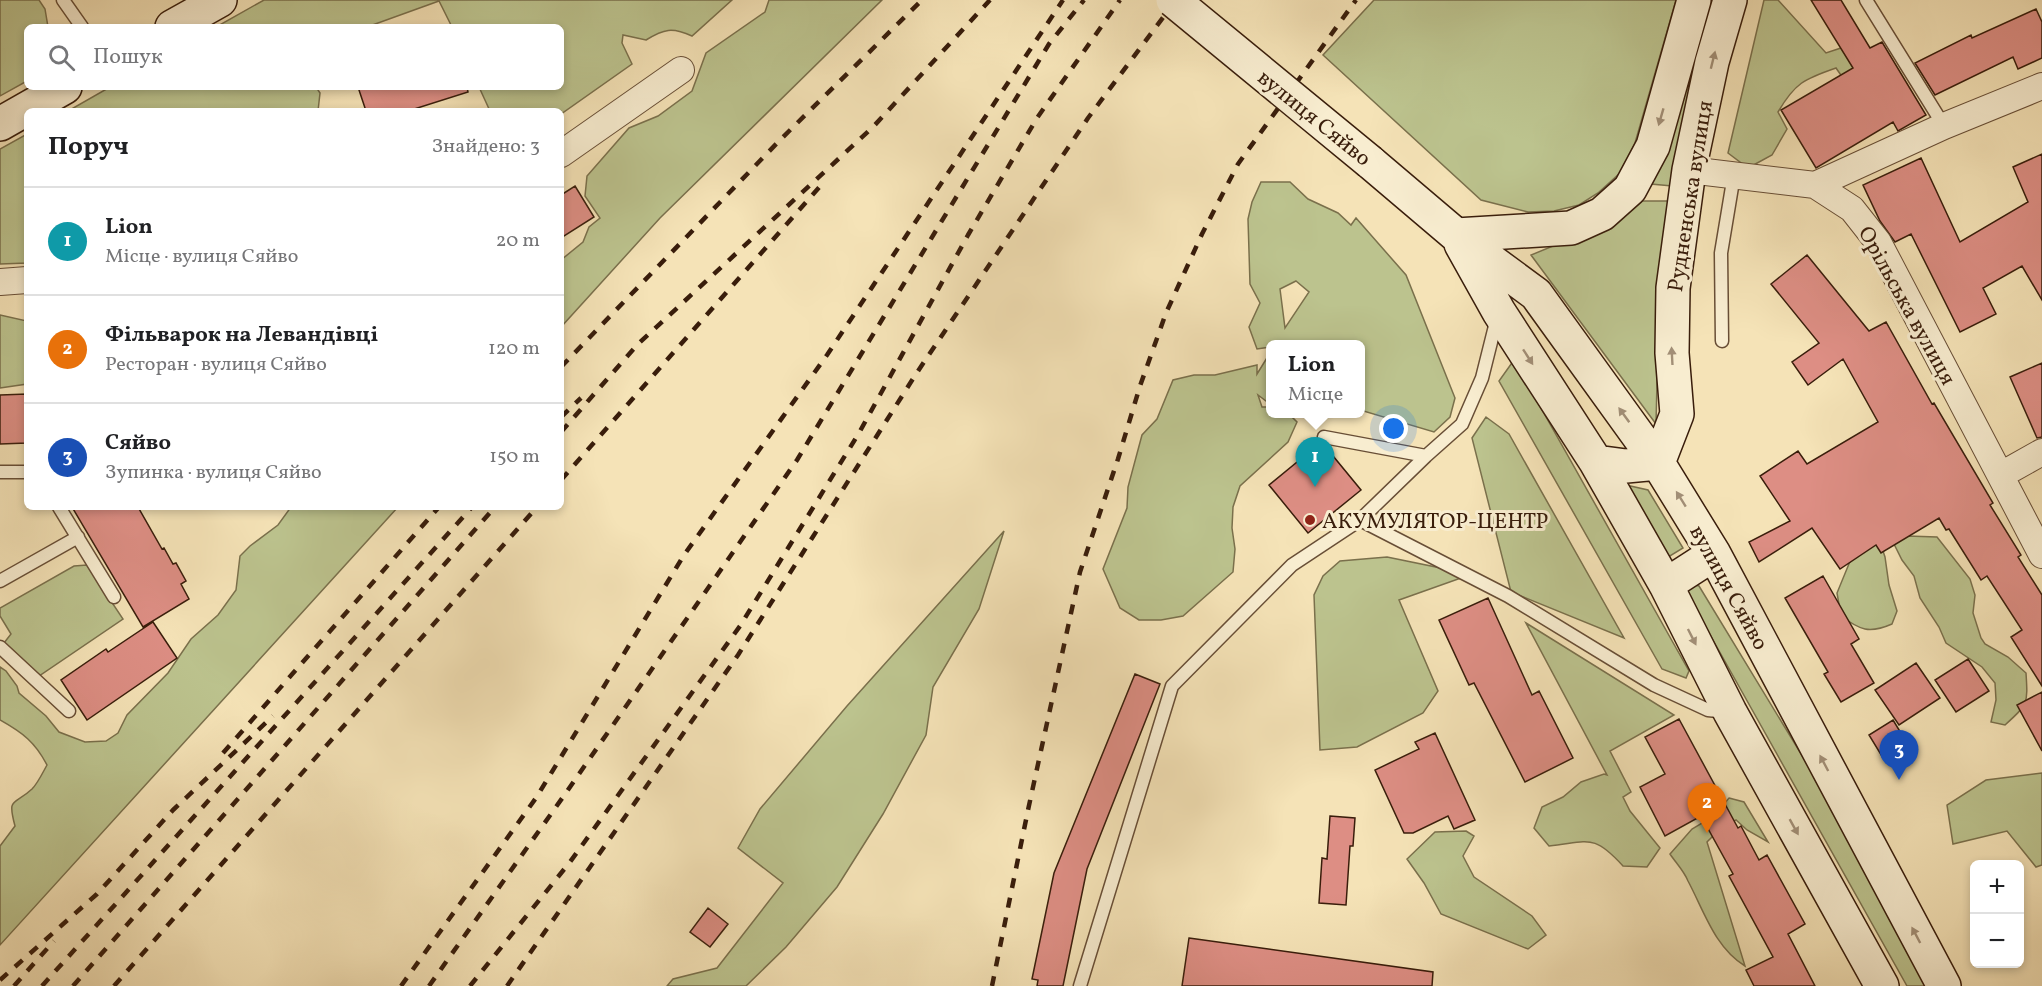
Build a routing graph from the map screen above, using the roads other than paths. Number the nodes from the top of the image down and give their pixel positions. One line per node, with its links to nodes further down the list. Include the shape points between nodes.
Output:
1 (63, 0): 7 (lane)
2 (220, 0): 8 (main road)
3 (1173, 0): 20 (main road, вулиця Сяйво, bridge)
4 (1694, 0): 20 (main road, Рудненська вулиця, one-way to 20, via 1653,146 1630,189 1602,214 1571,228)
5 (1730, 0): 17 (main road, Рудненська вулиця, one-way to 5)
6 (1866, 0): 15 (lane)
7 (80, 24)
8 (177, 24)
9 (681, 70): 16 (street)
10 (2042, 86): 15 (street)
11 (60, 90): 12 (main road)
12 (28, 108)
13 (24, 110): 14 (main road)
14 (0, 124)
15 (1944, 126): 19 (street)
16 (564, 152)
17 (1689, 170): 18 (street, Орільська вулиця); 29 (main road, Рудненська вулиця, one-way to 17, via 1677,414 1672,353 1673,288)
18 (1734, 175): 19 (street, Орільська вулиця); 24 (lane, via 1721,253)
19 (1815, 185): 32 (street, Орільська вулиця, via 1852,209 1878,242)
20 (1456, 235): 23 (main road, вулиця Сяйво); 29 (main road, вулиця Сяйво, one-way to 20, via 1536,294)
21 (24, 280): 22 (street)
22 (0, 282)
23 (1499, 312): 27 (lane, via 1482,378 1462,424); 28 (main road, вулиця Сяйво, one-way to 28)
24 (1722, 341)
25 (1324, 436): 27 (lane)
26 (2042, 452): 32 (street)
27 (1426, 456): 34 (lane)
28 (1596, 462): 29 (main road, via 1626,466); 39 (main road, вулиця Сяйво)
29 (1658, 462): 36 (main road, вулиця Сяйво, one-way to 29)
30 (0, 472): 31 (lane)
31 (24, 472)
32 (2001, 475): 37 (street, Орільська вулиця)
33 (61, 510): 35 (lane)
34 (1360, 520): 43 (lane, via 1508,596 1654,685 1708,710); 44 (lane, via 1292,565 1172,686)
35 (78, 537): 38 (lane); 40 (lane)
36 (1714, 554): 39 (main road); 46 (main road, вулиця Сяйво, one-way to 36)
37 (2042, 555)
38 (0, 581)
39 (1666, 585): 43 (main road, вулиця Сяйво, one-way to 43)
40 (114, 597)
41 (0, 647): 42 (lane)
42 (69, 711)
43 (1730, 712): 45 (main road, вулиця Сяйво, one-way to 45)
44 (1080, 986)
45 (1882, 986)
46 (1944, 986)

